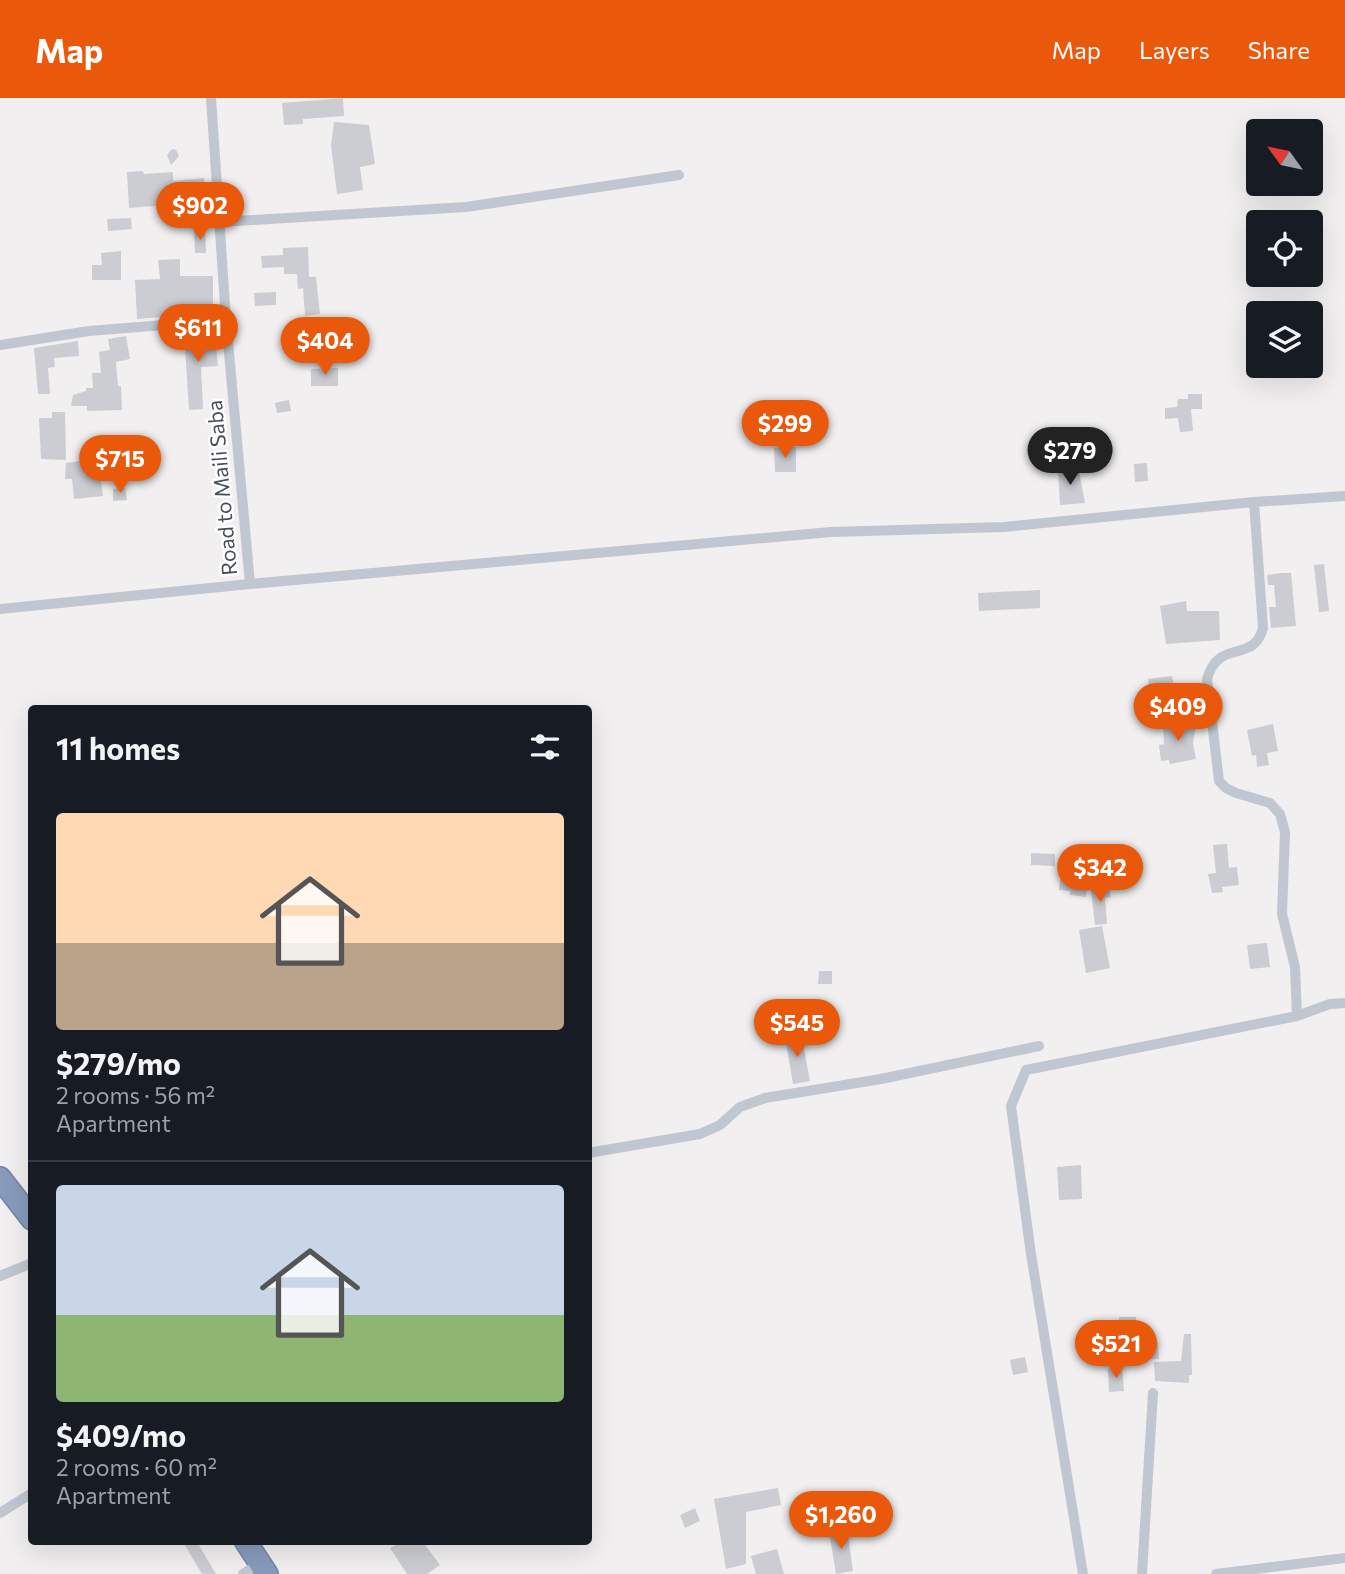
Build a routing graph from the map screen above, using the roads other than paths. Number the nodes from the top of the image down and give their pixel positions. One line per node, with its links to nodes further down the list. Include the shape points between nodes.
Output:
1 (212, 98): 3 (street, Road to Maili Saba)
2 (679, 176): 3 (street, via 466,207)
3 (220, 222): 4 (street, Road to Maili Saba)
4 (226, 320): 5 (street, via 89,331); 8 (street, Road to Maili Saba)
5 (0, 345)
6 (1345, 496): 7 (street)
7 (1254, 502): 8 (street, via 1004,527 831,532); 11 (street, via 1263,628 1252,648 1217,658 1207,679 1219,781 1236,793 1270,803 1280,814 1285,832 1282,914 1295,967)
8 (250, 584): 9 (street, Road to Maili Saba)
9 (0, 608)
10 (1345, 1003): 11 (street)
11 (1297, 1016): 24 (street, via 1026,1070 1011,1106)
12 (1039, 1046): 13 (street, via 765,1098 740,1107 720,1125 700,1134)
13 (592, 1152)
14 (0, 1178): 15 (highway)
15 (28, 1214)
16 (28, 1265): 17 (street)
17 (0, 1276)
18 (1153, 1393): 25 (street)
19 (28, 1496): 20 (street)
20 (0, 1513)
21 (247, 1545): 23 (highway)
22 (1345, 1558): 26 (street)
23 (257, 1570)
24 (1083, 1574)
25 (1142, 1574)
26 (1216, 1574)

